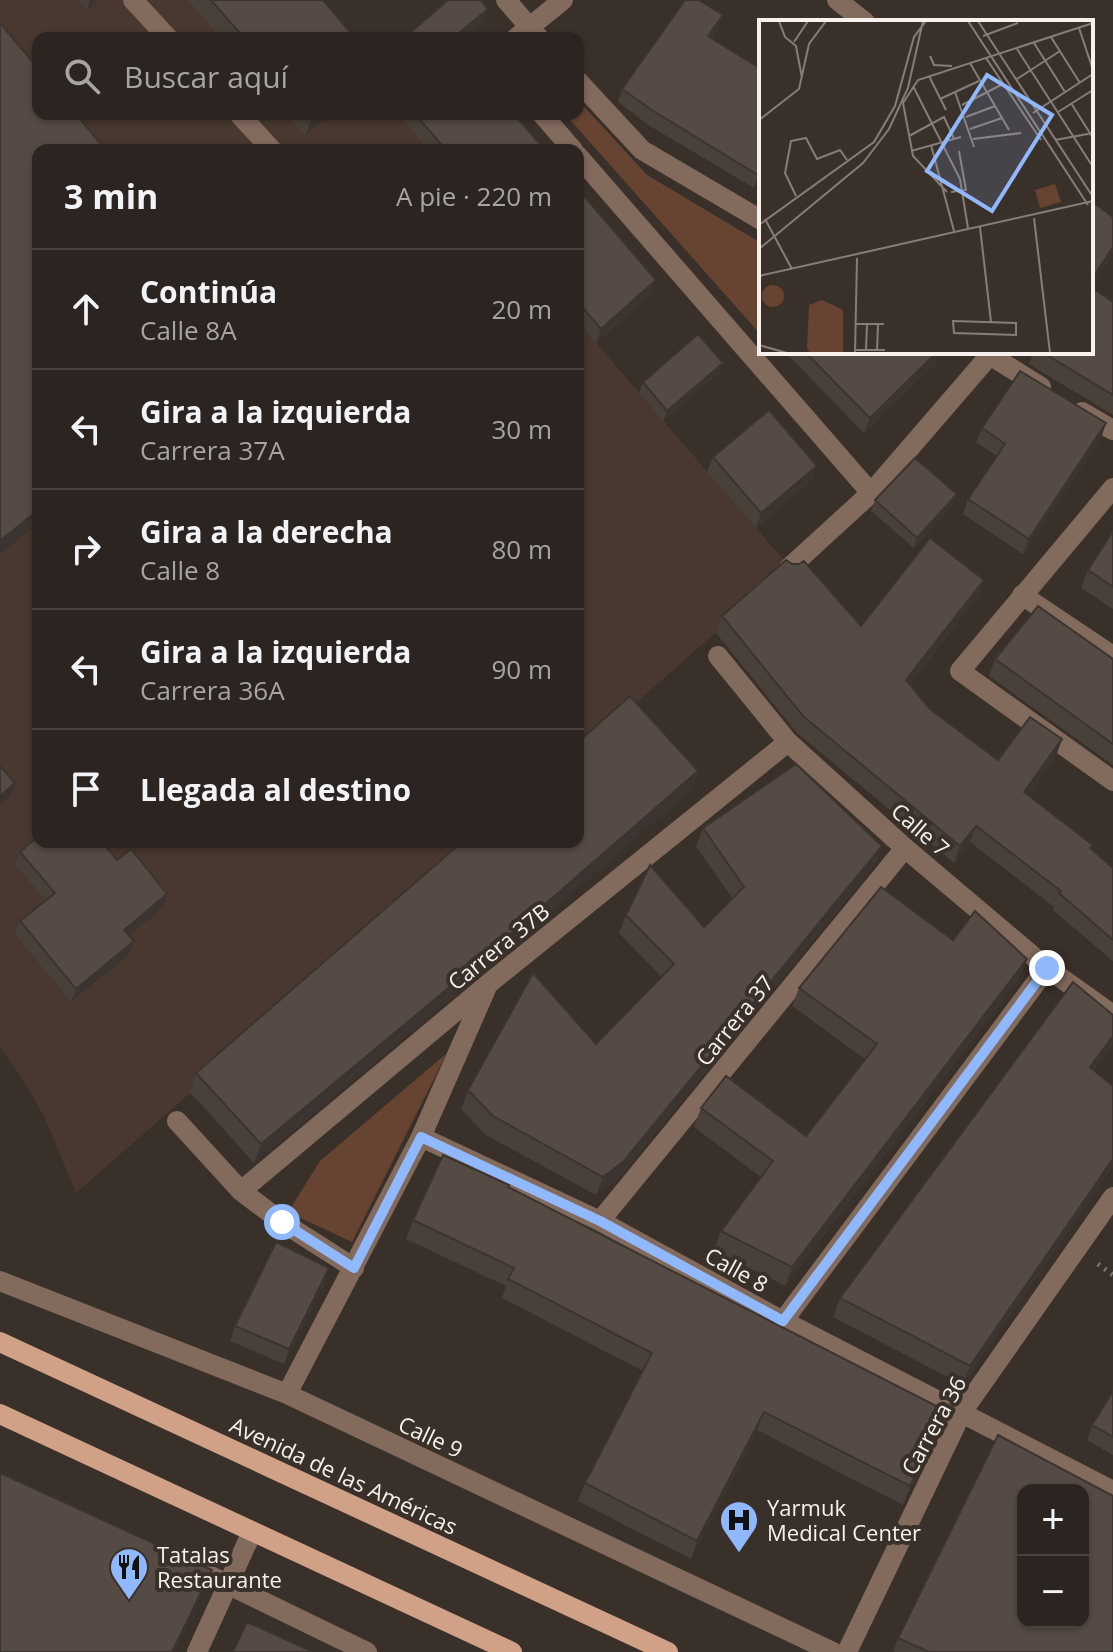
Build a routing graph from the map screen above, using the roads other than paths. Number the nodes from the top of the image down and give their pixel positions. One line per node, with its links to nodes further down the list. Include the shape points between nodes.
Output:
1 (133, 0): 6 (street)
2 (506, 0): 7 (street)
3 (563, 0): 8 (street)
4 (837, 0): 5 (street)
5 (862, 20)
6 (162, 32)
7 (527, 32)
8 (530, 32)
9 (584, 87): 15 (street, via 642,150)
10 (244, 120): 12 (street)
11 (547, 120): 13 (street)
12 (266, 144)
13 (568, 144)
14 (584, 163): 19 (street)
15 (759, 219)
16 (987, 354): 17 (street); 19 (street)
17 (1113, 430)
18 (1113, 488): 21 (street)
19 (871, 493): 20 (street)
20 (789, 568)
21 (1022, 595): 23 (street); 25 (street, via 960,671)
22 (718, 656): 24 (street, Calle 7)
23 (1113, 656)
24 (788, 742): 26 (street, Calle 7); 28 (street, Carrera 37B)
25 (1113, 781)
26 (905, 848): 27 (street, Calle 7); 34 (street, Carrera 37)
27 (1047, 968): 29 (street, Calle 7); 37 (street)
28 (487, 985): 31 (street); 32 (street, Carrera 37B)
29 (1113, 1015)
30 (177, 1121): 32 (street)
31 (421, 1137): 34 (street, Calle 8); 35 (street)
32 (241, 1191): 35 (street)
33 (1113, 1197): 40 (street, Carrera 36)
34 (600, 1221): 37 (street, Calle 8)
35 (354, 1268): 39 (street)
36 (0, 1281): 39 (street, Calle 9)
37 (783, 1321): 40 (street, Calle 8)
38 (0, 1342): 49 (main road, Avenida de las Américas)
39 (287, 1394): 50 (street, Calle 9)
40 (962, 1412): 42 (street, Calle 8); 51 (street, Carrera 36)
41 (0, 1414): 43 (main road)
42 (1113, 1491)
43 (252, 1532): 45 (street); 48 (main road)
44 (171, 1557): 45 (street)
45 (228, 1585): 46 (street); 47 (street)
46 (197, 1652)
47 (367, 1652)
48 (512, 1652)
49 (668, 1652)
50 (833, 1652)
51 (847, 1652)

